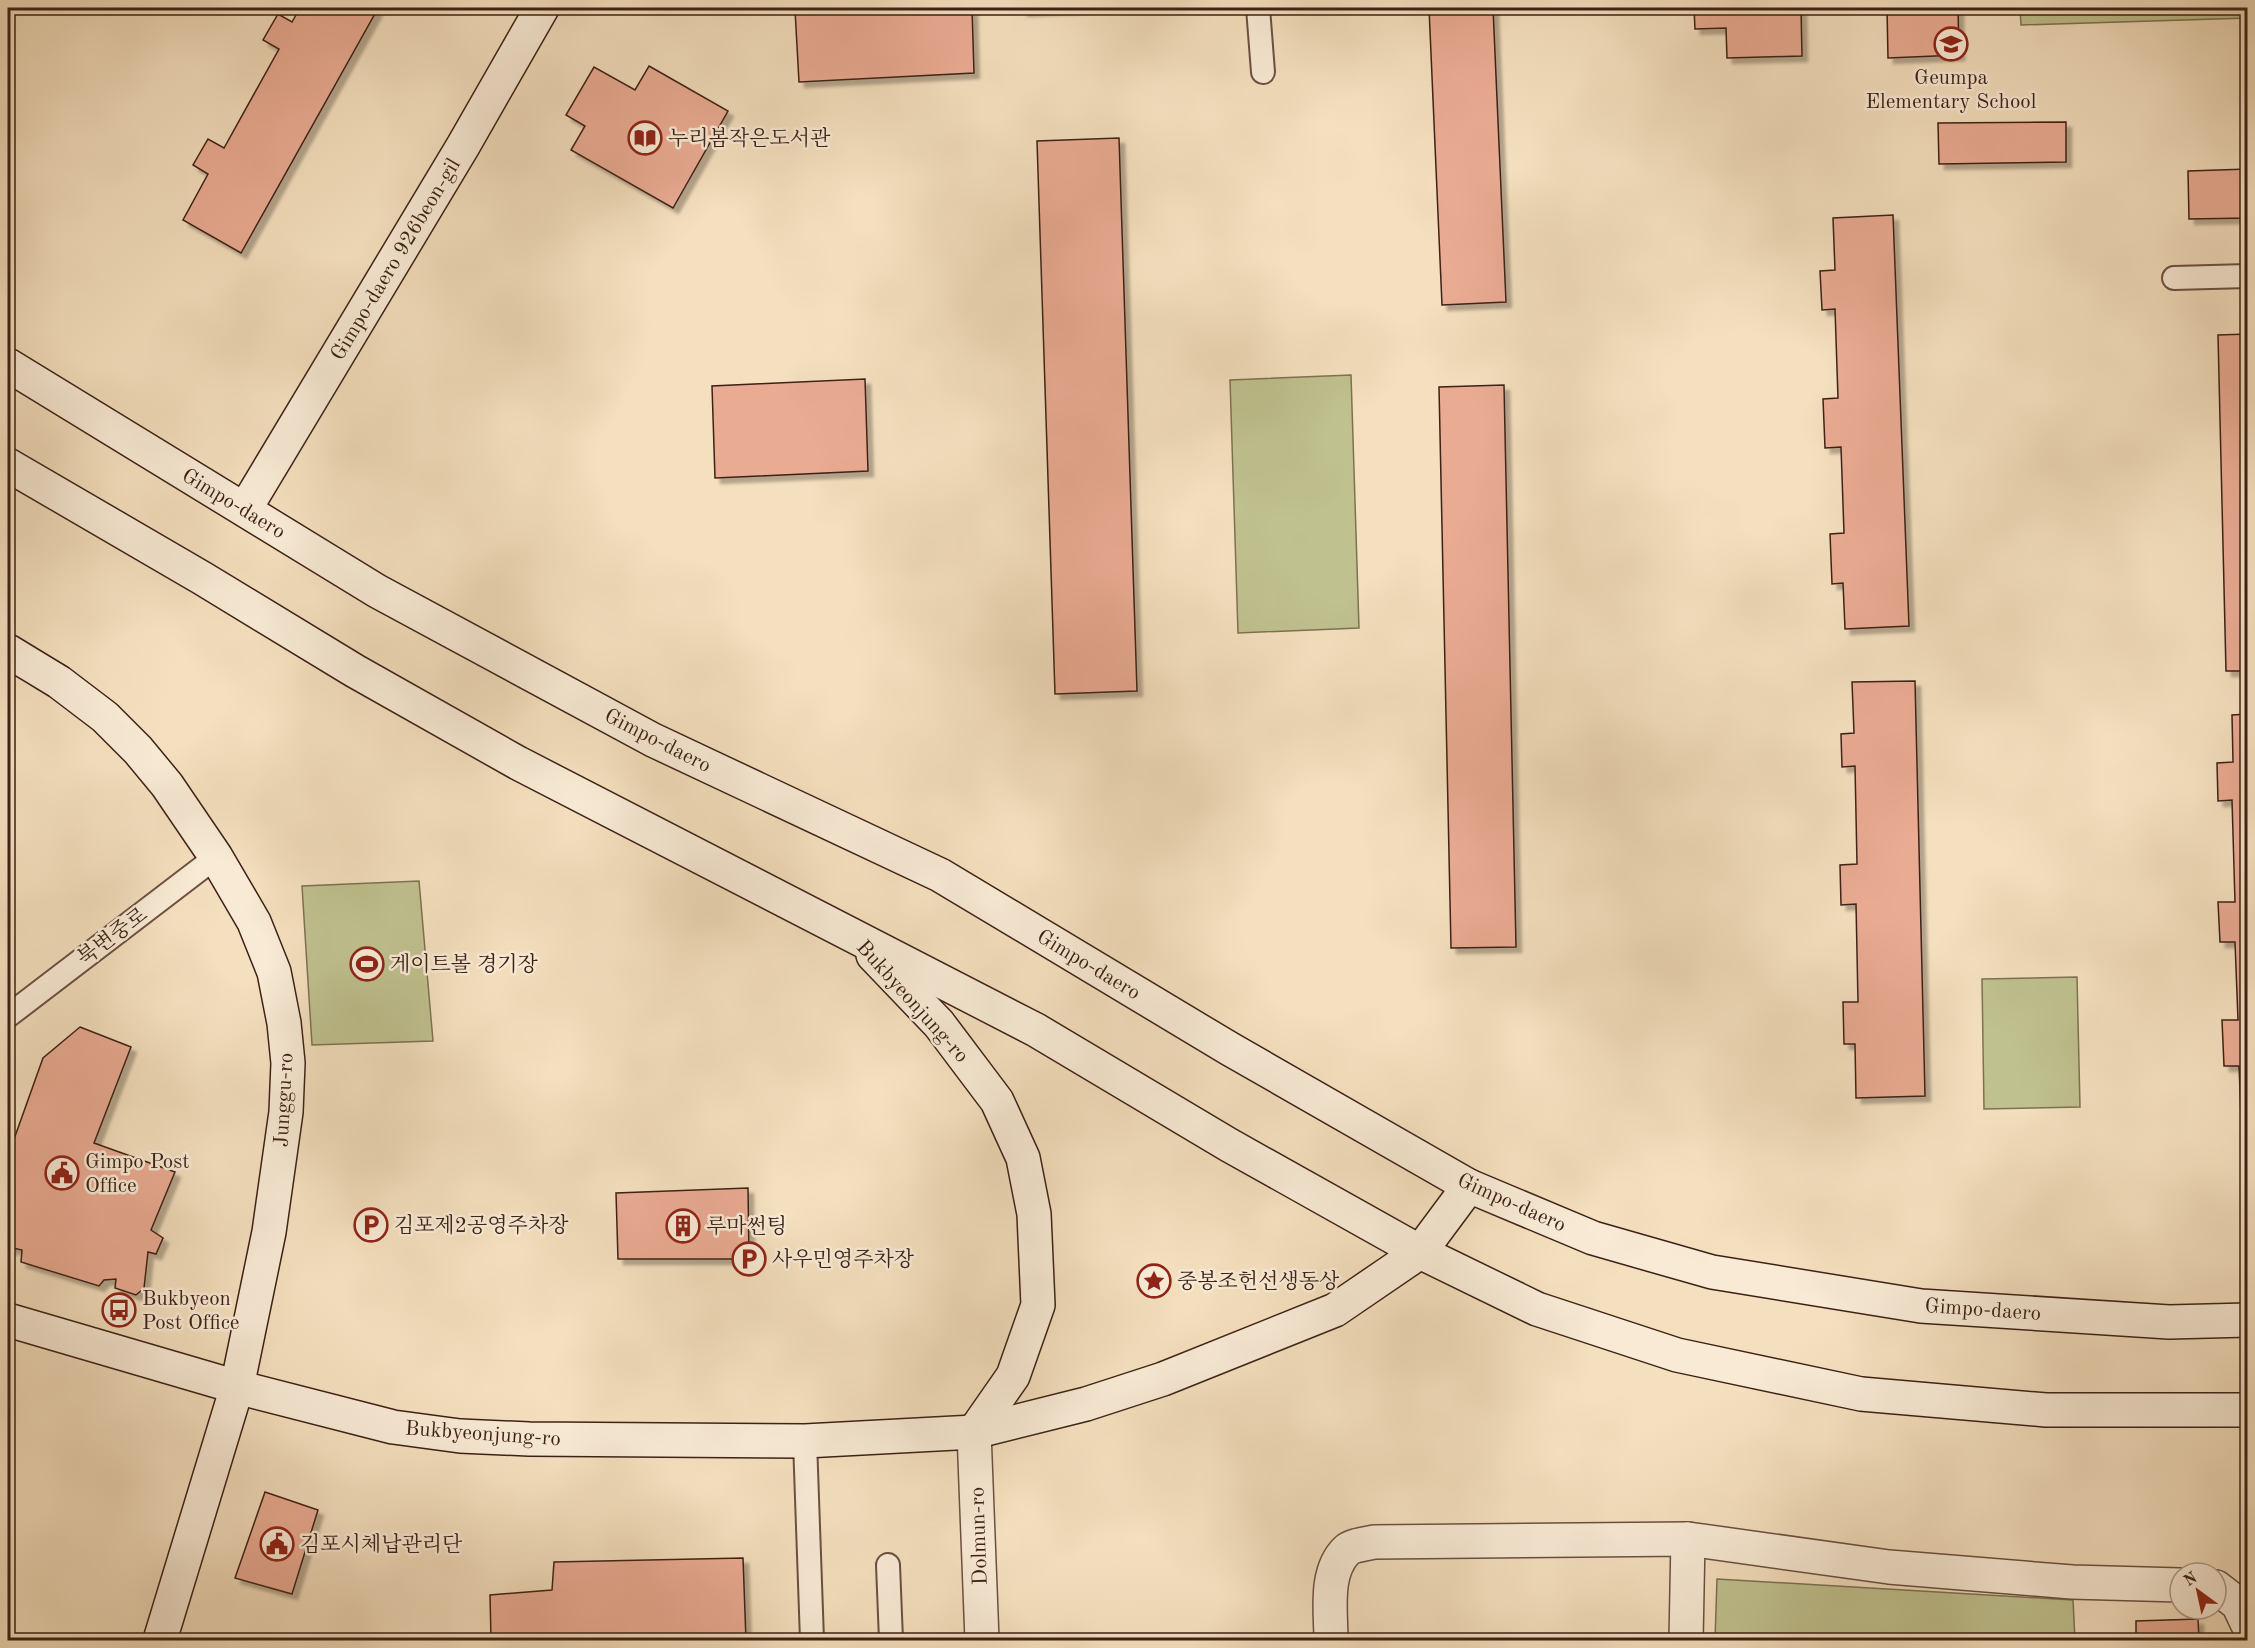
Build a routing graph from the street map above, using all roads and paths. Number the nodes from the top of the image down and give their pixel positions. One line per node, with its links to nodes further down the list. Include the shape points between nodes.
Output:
1 (542, 8): 8 (street, Gimpo-daero 926beon-gil)
2 (1258, 8): 3 (lane)
3 (1263, 72)
4 (2247, 276): 5 (lane)
5 (2174, 278)
6 (8, 365): 8 (street, Gimpo-daero)
7 (8, 465): 11 (street, via 518,763)
8 (245, 509): 13 (street, Gimpo-daero, via 377,591 653,740 940,875 1230,1049)
9 (8, 651): 10 (street, Junggu-ro, via 59,682 105,717 167,785)
10 (216, 857): 12 (lane, 북변중로); 17 (street, Junggu-ro, via 254,922 274,972 288,1063 286,1112 269,1232)
11 (853, 934): 14 (street, via 1036,1030); 19 (street, Bukbyeonjung-ro, via 939,1024 997,1101 1023,1158 1034,1214 1038,1305 1012,1377)
12 (8, 1016)
13 (1469, 1186): 14 (street, Bukbyeonjung-ro); 16 (street, Gimpo-daero, via 1593,1238 1713,1272 1921,1306 2169,1322)
14 (1420, 1252): 18 (street, via 1537,1309 1677,1356 1861,1394 2046,1410); 19 (street, Bukbyeonjung-ro, via 1335,1310 1252,1344 1086,1404)
15 (8, 1320): 17 (street, Bukbyeonjung-ro)
16 (2247, 1320)
17 (237, 1387): 20 (street, Bukbyeonjung-ro, via 393,1427 460,1436); 26 (street, Junggu-ro)
18 (2247, 1410)
19 (974, 1432): 20 (street, Bukbyeonjung-ro); 29 (street, Dolmun-ro)
20 (805, 1441): 27 (lane)
21 (1688, 1539): 23 (street, via 1889,1567 2072,1582); 30 (street, via 1374,1542 1348,1549 1335,1568); 31 (street)
22 (888, 1565): 28 (lane)
23 (2168, 1585)
24 (2228, 1596): 25 (street, via 2238,1604)
25 (2247, 1625)
26 (160, 1641)
27 (812, 1641)
28 (891, 1641)
29 (982, 1641)
30 (1331, 1641)
31 (1686, 1641)

